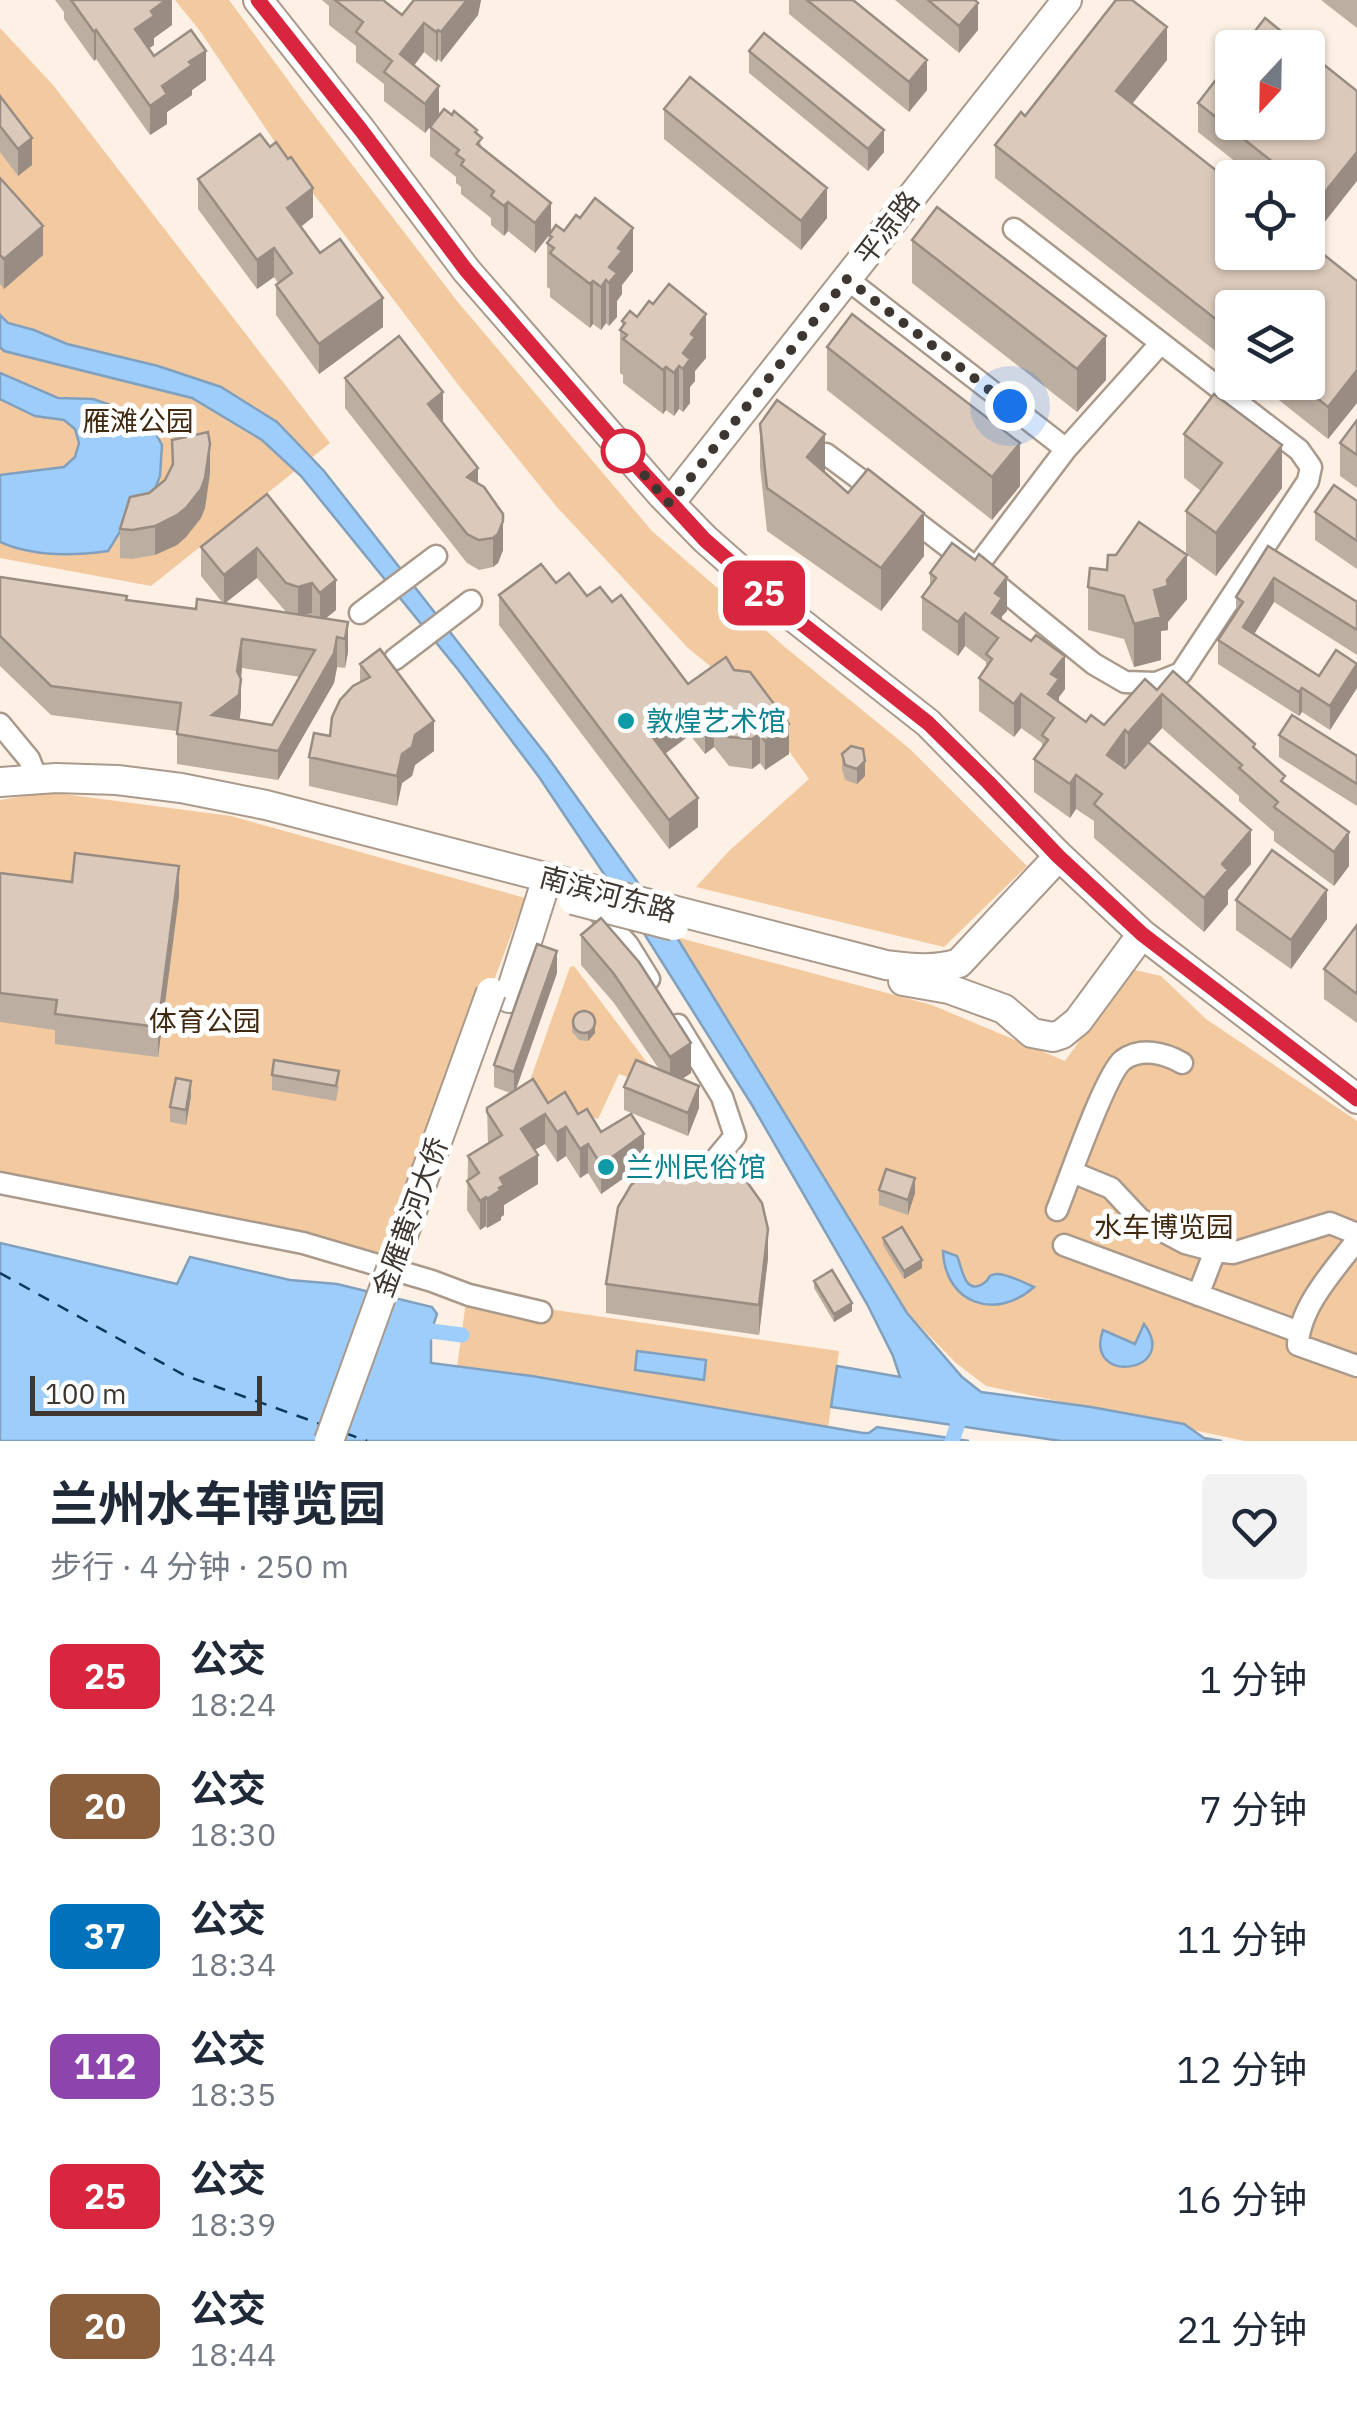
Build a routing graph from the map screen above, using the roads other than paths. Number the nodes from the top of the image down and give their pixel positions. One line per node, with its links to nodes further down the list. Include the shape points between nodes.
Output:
1 (258, 0): 8 (main road, via 466,270)
2 (1067, 0): 4 (main road, 平凉路)
3 (1014, 229): 5 (street)
4 (847, 279): 6 (street); 8 (main road, 平凉路)
5 (1160, 344): 6 (street); 10 (street, via 1298,450 1311,468 1181,673 1156,683 1124,682)
6 (1066, 449): 10 (street)
7 (826, 454): 10 (street)
8 (670, 504): 18 (main road, via 767,595 928,723)
9 (431, 560): 12 (street)
10 (976, 568)
11 (466, 605): 13 (street)
12 (366, 609)
13 (402, 654)
14 (0, 724): 15 (street)
15 (37, 779): 16 (main road, 南滨河东路); 19 (main road, 南滨河东路, via 180,788)
16 (0, 782)
17 (0, 796): 19 (main road, 南滨河东路, via 96,793 178,802)
18 (1058, 856): 21 (main road, 南滨河东路, via 970,952 946,968 886,965); 22 (main road)
19 (537, 883): 20 (main road, 南滨河东路); 23 (main road)
20 (575, 893): 21 (main road, 南滨河东路, bridge); 26 (street, via 628,945 722,1097 735,1136)
21 (675, 919): 22 (main road, 南滨河东路, via 883,978 949,989 1004,1009 1032,1033 1053,1037 1078,1021)
22 (1142, 934): 25 (main road)
23 (500, 995): 37 (main road, 金雁黄河大侨, bridge); 38 (main road, 金雁黄河大侨)
24 (1182, 1064): 27 (street, via 1167,1054 1122,1061)
25 (1357, 1099)
26 (711, 1165)
27 (1072, 1172): 29 (street); 32 (street, via 1110,1188 1140,1219)
28 (0, 1183): 34 (street, via 303,1243)
29 (1057, 1210)
30 (1357, 1237): 32 (street, via 1330,1223 1233,1253); 35 (street, via 1313,1298)
31 (1064, 1245): 33 (street)
32 (1215, 1251): 33 (street)
33 (1198, 1295): 35 (street)
34 (541, 1312)
35 (1298, 1332): 36 (street, via 1298,1345)
36 (1357, 1366)
37 (328, 1441)
38 (348, 1441)

